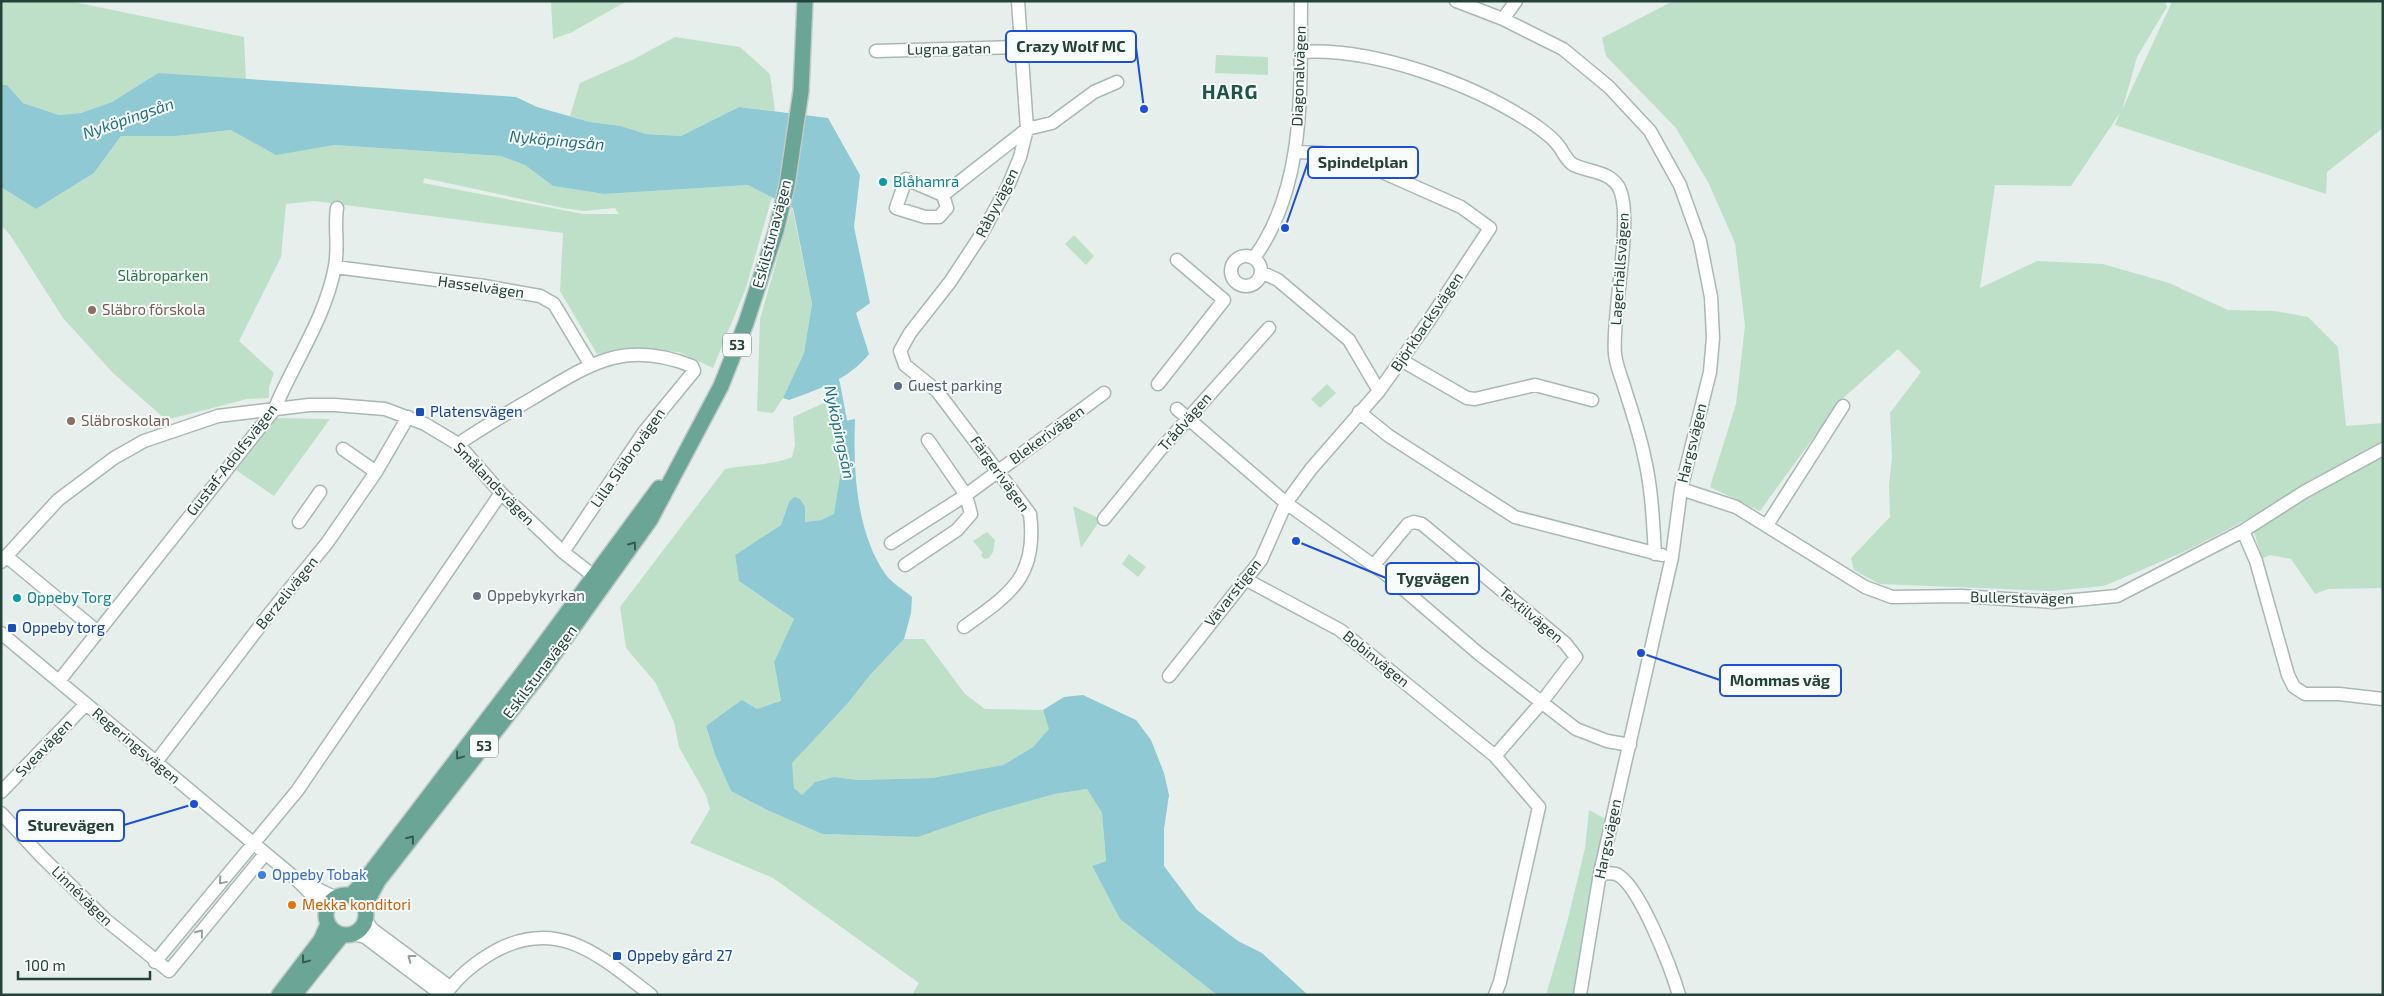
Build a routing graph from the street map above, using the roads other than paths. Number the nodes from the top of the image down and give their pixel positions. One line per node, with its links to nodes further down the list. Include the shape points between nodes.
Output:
1 (805, 1): 58 (main road, Eskilstunavägen / 53, via 801,91 787,185 776,231 743,332 721,386 650,520)
2 (1018, 1): 7 (street, Råbyvägen)
3 (1301, 1): 9 (street, Diagonalvägen)
4 (1456, 1): 6 (street, Hargsvägen)
5 (1516, 1): 6 (street)
6 (1503, 19): 41 (street, Hargsvägen, via 1563,49 1609,87 1650,131 1680,185 1700,241 1711,297 1714,338 1710,372)
7 (1022, 47): 8 (street, Lugna gatan); 11 (street, Råbyvägen)
8 (876, 51)
9 (1300, 52): 12 (street, Diagonalvägen); 52 (street, Lagerhällsvägen, via 1321,50 1393,63 1481,94 1537,127 1557,143 1572,165 1604,175 1617,185 1624,200 1615,355 1645,459 1653,505)
10 (1117, 82): 11 (street, via 1094,92 1052,124)
11 (1027, 129): 13 (street); 22 (street, Råbyvägen, via 1008,186 981,235)
12 (1296, 152): 15 (street, Diagonalvägen, via 1276,220 1265,244); 23 (street, Björkbacksvägen, via 1323,153 1364,164 1461,207 1490,228)
13 (943, 195)
14 (337, 208): 17 (street, Gustaf-Adolfsvägen)
15 (1254, 258): 18 (street, via 1260,264); 19 (street, via 1240,258 1233,265 1232,275)
16 (1177, 260): 20 (street)
17 (335, 267): 24 (street, Hasselvägen, via 540,296 554,304); 31 (street, Gustaf-Adolfsvägen, via 326,302)
18 (1261, 272): 19 (street, via 1254,283 1246,286); 26 (street, via 1278,280 1349,340)
19 (1238, 283): 20 (street)
20 (1224, 300): 25 (street)
21 (1269, 328): 34 (street, Trådvägen)
22 (900, 351): 39 (street, Färgerivägen, via 905,365 937,391)
23 (1401, 360): 26 (street, Björkbacksvägen); 28 (street, via 1467,398 1535,385)
24 (590, 364): 36 (street); 51 (street, Lilla Släbrovägen, via 644,354 670,357 692,366 694,371 644,432)
25 (1158, 384)
26 (1379, 391): 32 (street, Björkbacksvägen)
27 (1104, 393): 39 (street, Blekerivägen)
28 (1592, 400)
29 (1843, 406): 48 (street)
30 (1177, 409): 34 (street)
31 (274, 410): 33 (street, Smålandsvägen, via 335,405 385,409); 54 (street, Smålandsvägen, via 218,416 144,441 114,458 58,500); 60 (street, Gustaf-Adolfsvägen)
32 (1359, 412): 45 (street, Vävarstigen); 52 (street, via 1389,436 1515,517)
33 (408, 417): 36 (street, Smålandsvägen); 40 (street, Berzelivägen)
34 (1188, 418): 45 (street); 46 (street, Trådvägen)
35 (928, 440): 44 (street)
36 (458, 444): 43 (street, Smålandsvägen)
37 (343, 449): 40 (street)
38 (2383, 449): 49 (street, Bullerstavägen, via 2304,492)
39 (997, 470): 44 (street, Blekerivägen); 59 (street, Färgerivägen, via 1030,514 1032,535 1026,568 1003,599)
40 (376, 472): 69 (street, Berzelivägen, via 327,543)
41 (1681, 489): 48 (street, Bullerstavägen, via 1736,507); 53 (street, Hargsvägen)
42 (320, 492): 47 (street)
43 (501, 493): 51 (street, Smålandsvägen); 72 (street, via 297,791)
44 (966, 495): 50 (street, Blekerivägen); 55 (street, via 971,514 957,530)
45 (1286, 503): 56 (street); 57 (street, Vävarstigen, via 1261,560)
46 (1104, 519)
47 (299, 522)
48 (1767, 525): 49 (street, Bullerstavägen, via 1865,587 1892,597 1962,596 2054,602 2117,596)
49 (2243, 531): 64 (street, via 2256,560 2294,687 2305,694)
50 (891, 543)
51 (563, 552): 58 (street, Smålandsvägen)
52 (1654, 554): 53 (street)
53 (1672, 557): 67 (street, Hargsvägen)
54 (4, 559): 60 (street)
55 (905, 565)
56 (1374, 565): 65 (street); 65 (street, Textilvägen, via 1408,524 1422,524 1566,643 1576,657)
57 (1245, 579): 62 (street, Vävarstigen); 68 (street, Bobinvägen, via 1340,630)
58 (599, 581): 75 (main road, Eskilstunavägen / 53, one-way to 75, via 362,884); 76 (main road, Eskilstunavägen / 53, one-way to 58, via 378,881 539,675)
59 (964, 627)
60 (98, 632): 63 (street, Gustaf-Adolfsvägen)
61 (1, 633): 63 (street, Regeringsvägen)
62 (1169, 676)
63 (58, 681): 66 (street, Regeringsvägen)
64 (2383, 699)
65 (1541, 703): 67 (street, via 1576,729 1606,741); 68 (street)
66 (86, 704): 69 (street, Regeringsvägen); 70 (street, Sveavägen)
67 (1630, 744): 74 (street, Hargsvägen)
68 (1495, 756): 83 (street, Bobinvägen, via 1539,807)
69 (156, 762): 72 (street, Regeringsvägen)
70 (1, 792)
71 (1, 813): 78 (street, Linnévägen, via 106,920)
72 (253, 844): 73 (street, Regeringsvägen); 78 (street, one-way to 78)
73 (265, 854): 75 (street, Regeringsvägen); 78 (street, Linnévägen, one-way to 73, via 169,971)
74 (1600, 873): 84 (street, Hargsvägen); 85 (street, via 1616,874 1626,884 1654,927)
75 (335, 907): 76 (main road, via 361,902); 77 (main road); 80 (main road, Eskilstunavägen / 53, one-way to 80, via 321,940)
76 (365, 913): 77 (main road, 53, via 361,928); 79 (street, one-way to 76, via 372,929)
77 (347, 934): 79 (street, via 365,937); 81 (main road, 53)
78 (155, 962)
79 (446, 992): 82 (street, via 484,957 509,944 546,937 568,940 598,955)
80 (280, 995)
81 (294, 995)
82 (651, 995)
83 (1495, 995)
84 (1580, 995)
85 (1679, 995)

